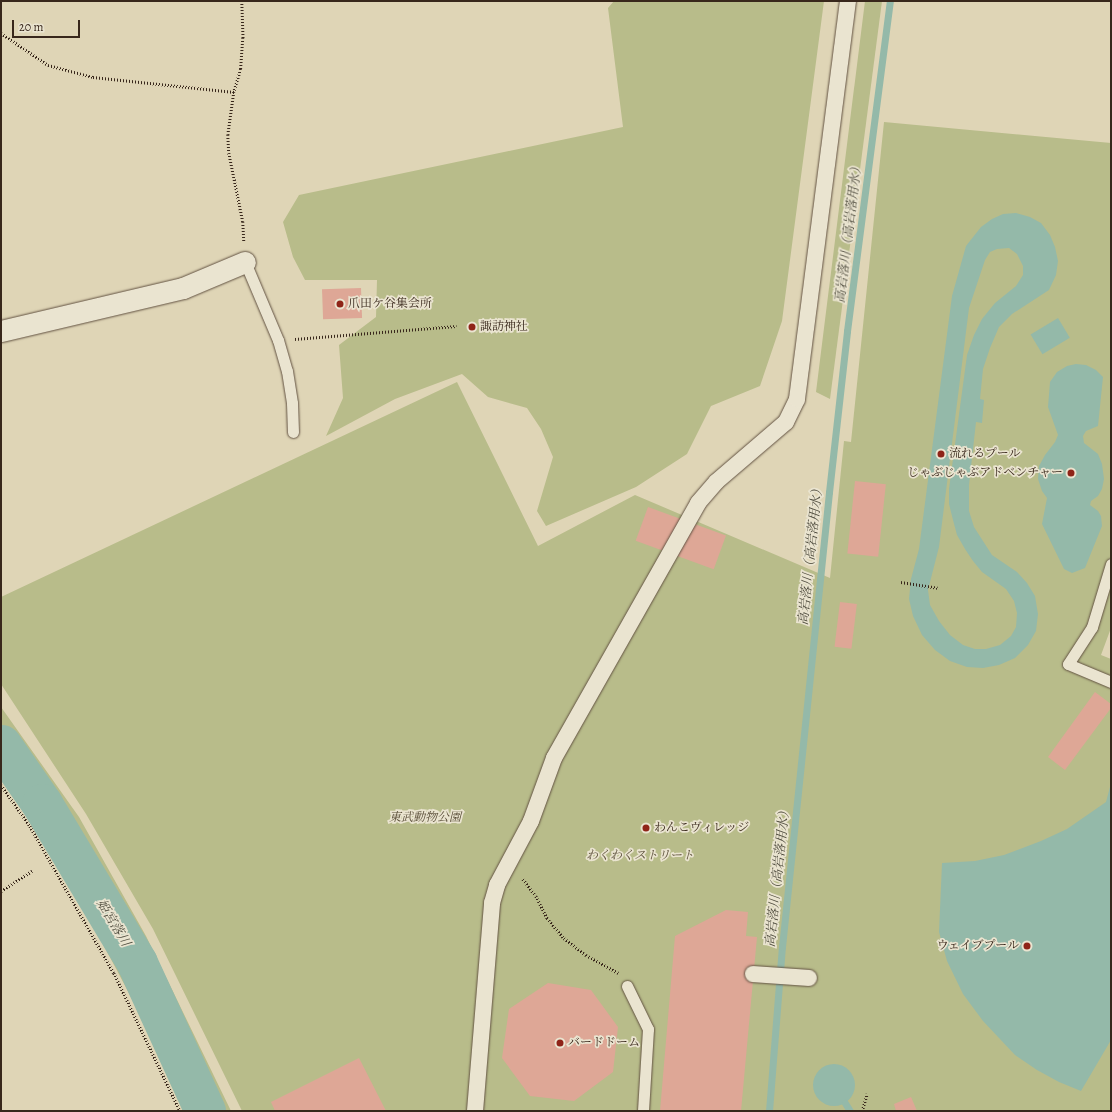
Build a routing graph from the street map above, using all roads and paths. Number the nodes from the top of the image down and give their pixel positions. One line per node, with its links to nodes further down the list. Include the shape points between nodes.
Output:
1 (242, 1): 4 (path, via 241,69)
2 (848, 1): 15 (street, via 797,399 786,422 716,482 698,503 554,758 531,821)
3 (1, 33): 4 (path, via 48,64 93,77)
4 (234, 92): 5 (path, via 228,135 229,153 243,222)
5 (245, 262): 7 (street, via 183,288); 8 (lane)
6 (456, 326): 8 (path)
7 (1, 331)
8 (278, 340): 9 (lane, via 287,372)
9 (293, 432)
10 (1111, 564): 13 (lane, via 1092,627 1068,664)
11 (902, 582): 12 (path)
12 (938, 588)
13 (1111, 682)
14 (1, 785): 22 (path, via 30,826 114,973)
15 (506, 867): 20 (path, via 524,880 547,918 564,938 586,955 616,971); 23 (street, via 492,903)
16 (32, 871): 17 (path)
17 (1, 892)
18 (754, 974): 19 (street)
19 (809, 978)
20 (627, 986): 24 (lane, via 648,1029)
21 (867, 1094): 25 (path)
22 (180, 1111)
23 (475, 1111)
24 (643, 1111)
25 (862, 1111)

